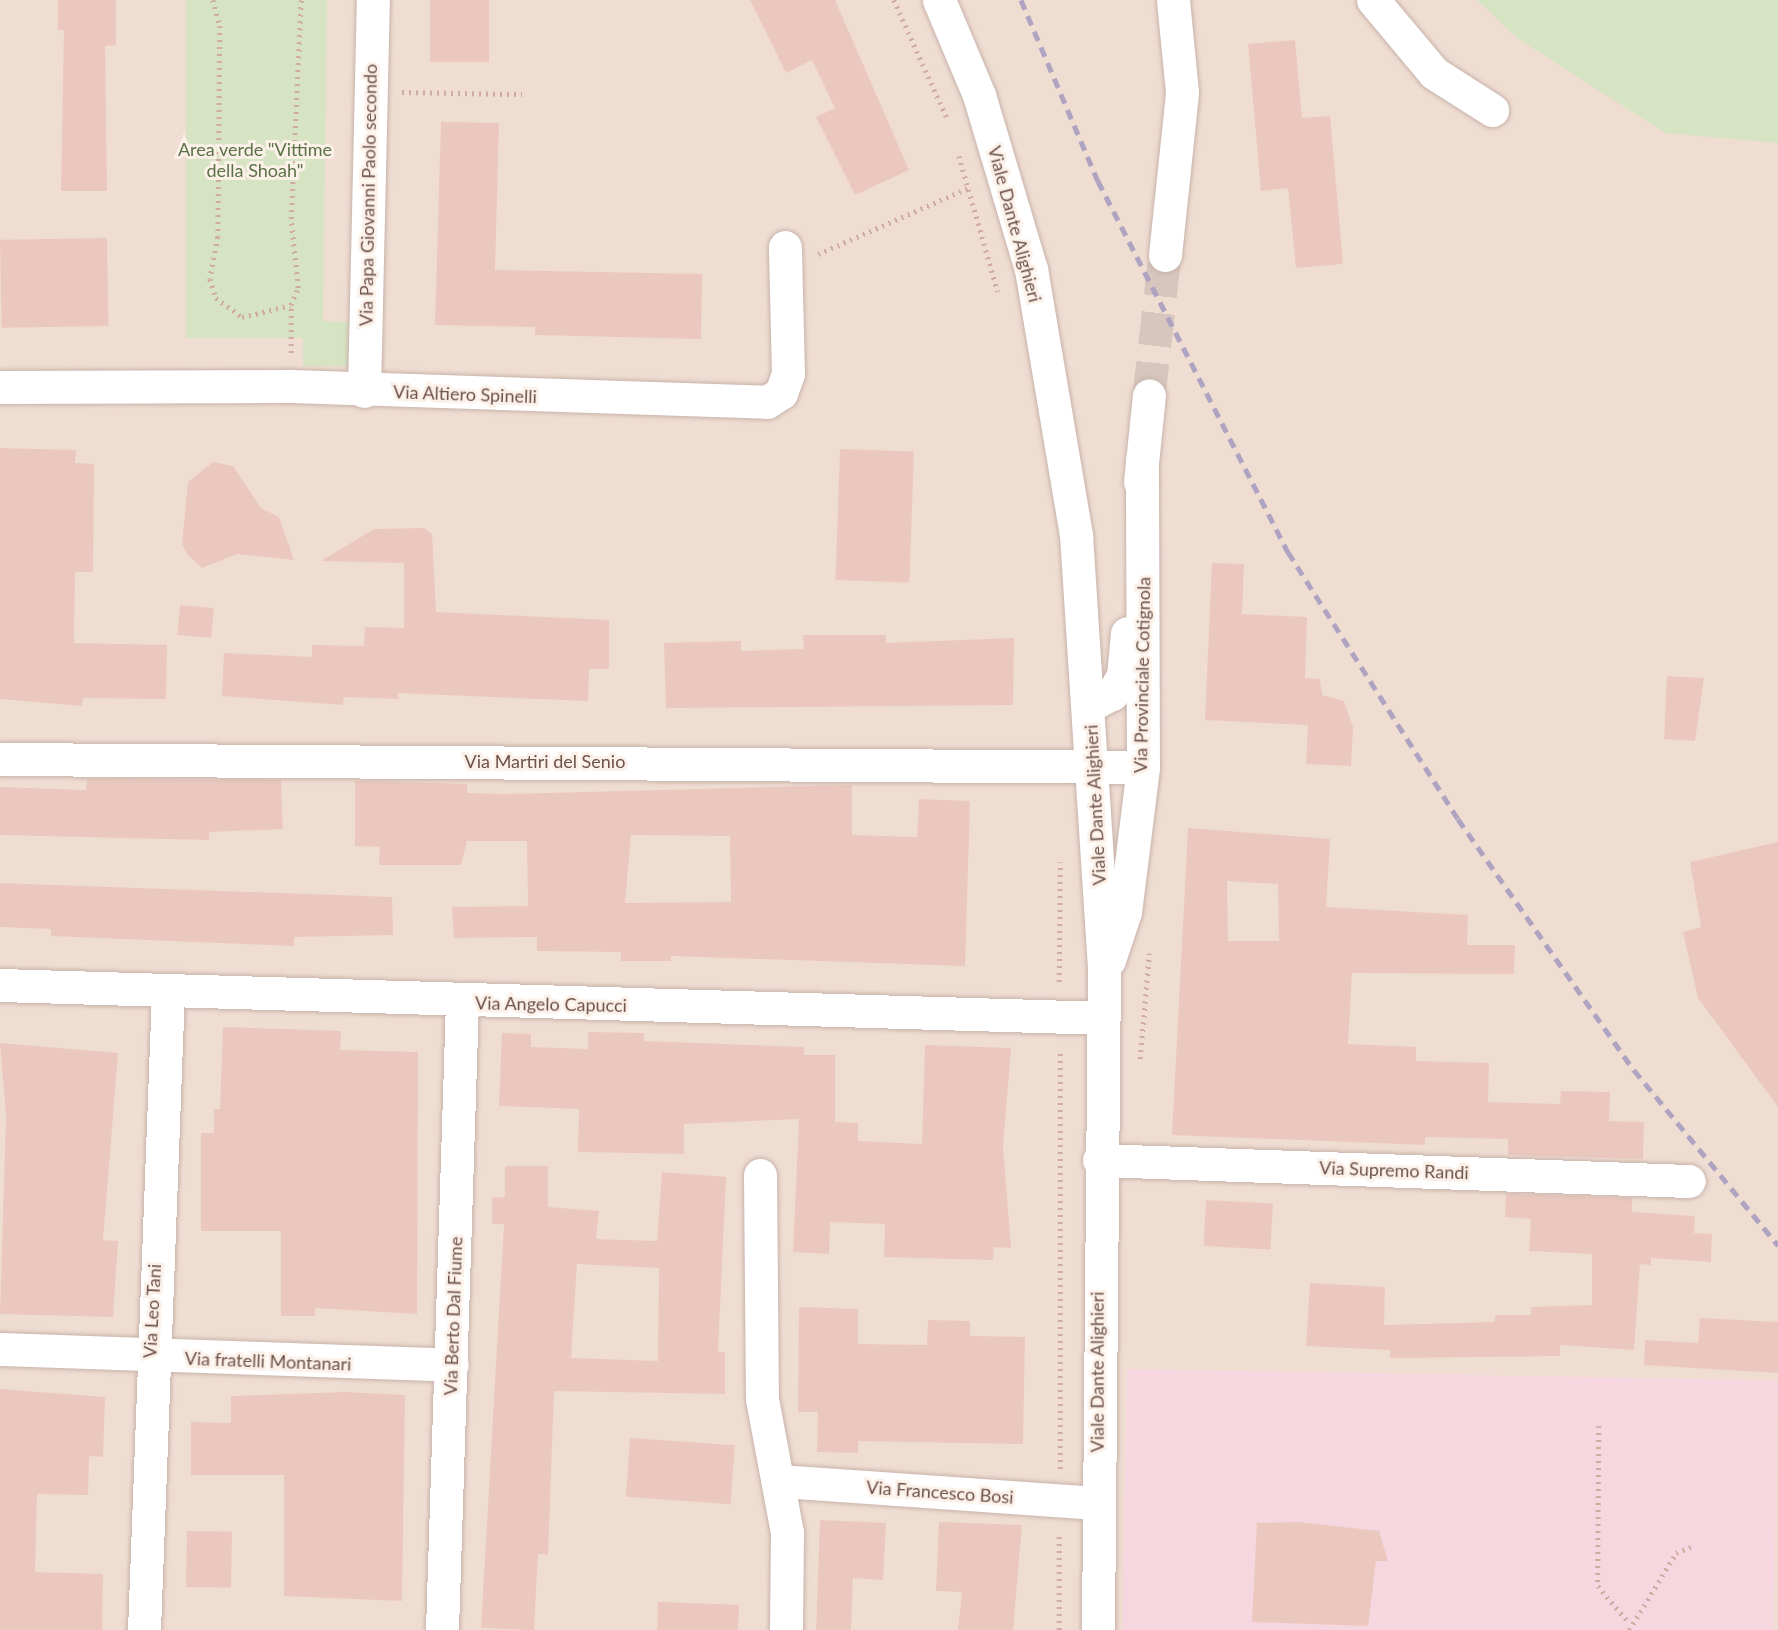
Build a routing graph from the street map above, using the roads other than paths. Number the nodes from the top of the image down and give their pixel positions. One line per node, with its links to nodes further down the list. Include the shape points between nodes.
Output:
1 (373, 0): 9 (street, Via Papa Giovanni Paolo secondo)
2 (939, 0): 12 (street, Viale Dante Alighieri, via 979,95 1031,269 1076,535)
3 (1173, 0): 6 (street, via 1182,92)
4 (1373, 0): 5 (street, via 1434,73)
5 (1492, 110)
6 (1165, 255)
7 (785, 258): 9 (street, Via Altiero Spinelli, via 788,374 781,393 767,402)
8 (0, 387): 9 (street, Via Altiero Spinelli, via 291,386)
9 (364, 391)
10 (1149, 394): 11 (street, Via Provinciale Cotignola)
11 (1142, 461): 12 (street, Via Provinciale Cotignola, via 1123,676 1112,694); 13 (street, Via Provinciale Cotignola)
12 (1091, 712): 13 (street); 15 (street, Viale Dante Alighieri)
13 (1145, 720): 16 (street, Via Provinciale Cotignola)
14 (0, 760): 15 (street, Via Martiri del Senio)
15 (1091, 765): 16 (street, Via Martiri del Senio); 17 (street, Viale Dante Alighieri)
16 (1143, 767): 17 (street, Via Provinciale Cotignola, via 1125,912 1118,946)
17 (1104, 968): 21 (street, Viale Dante Alighieri)
18 (0, 985): 19 (street, Via Angelo Capucci)
19 (168, 992): 20 (street, Via Angelo Capucci); 26 (street, Via Leo Tani)
20 (462, 1001): 21 (street, Via Angelo Capucci); 27 (street, Via Berto Dal Fiume)
21 (1103, 1018): 22 (street, Viale Dante Alighieri)
22 (1099, 1160): 24 (street, Via Supremo Randi); 29 (street, Viale Dante Alighieri)
23 (760, 1175): 28 (street, via 762,1399)
24 (1689, 1181)
25 (0, 1349): 26 (street, Via fratelli Montanari)
26 (150, 1358): 27 (street, Via fratelli Montanari); 30 (street, Via Leo Tani)
27 (452, 1366): 31 (street, Via Berto Dal Fiume)
28 (781, 1481): 29 (street, Via Francesco Bosi); 32 (street)
29 (1098, 1503): 33 (street, Viale Dante Alighieri)
30 (144, 1630)
31 (442, 1630)
32 (786, 1630)
33 (1098, 1630)

